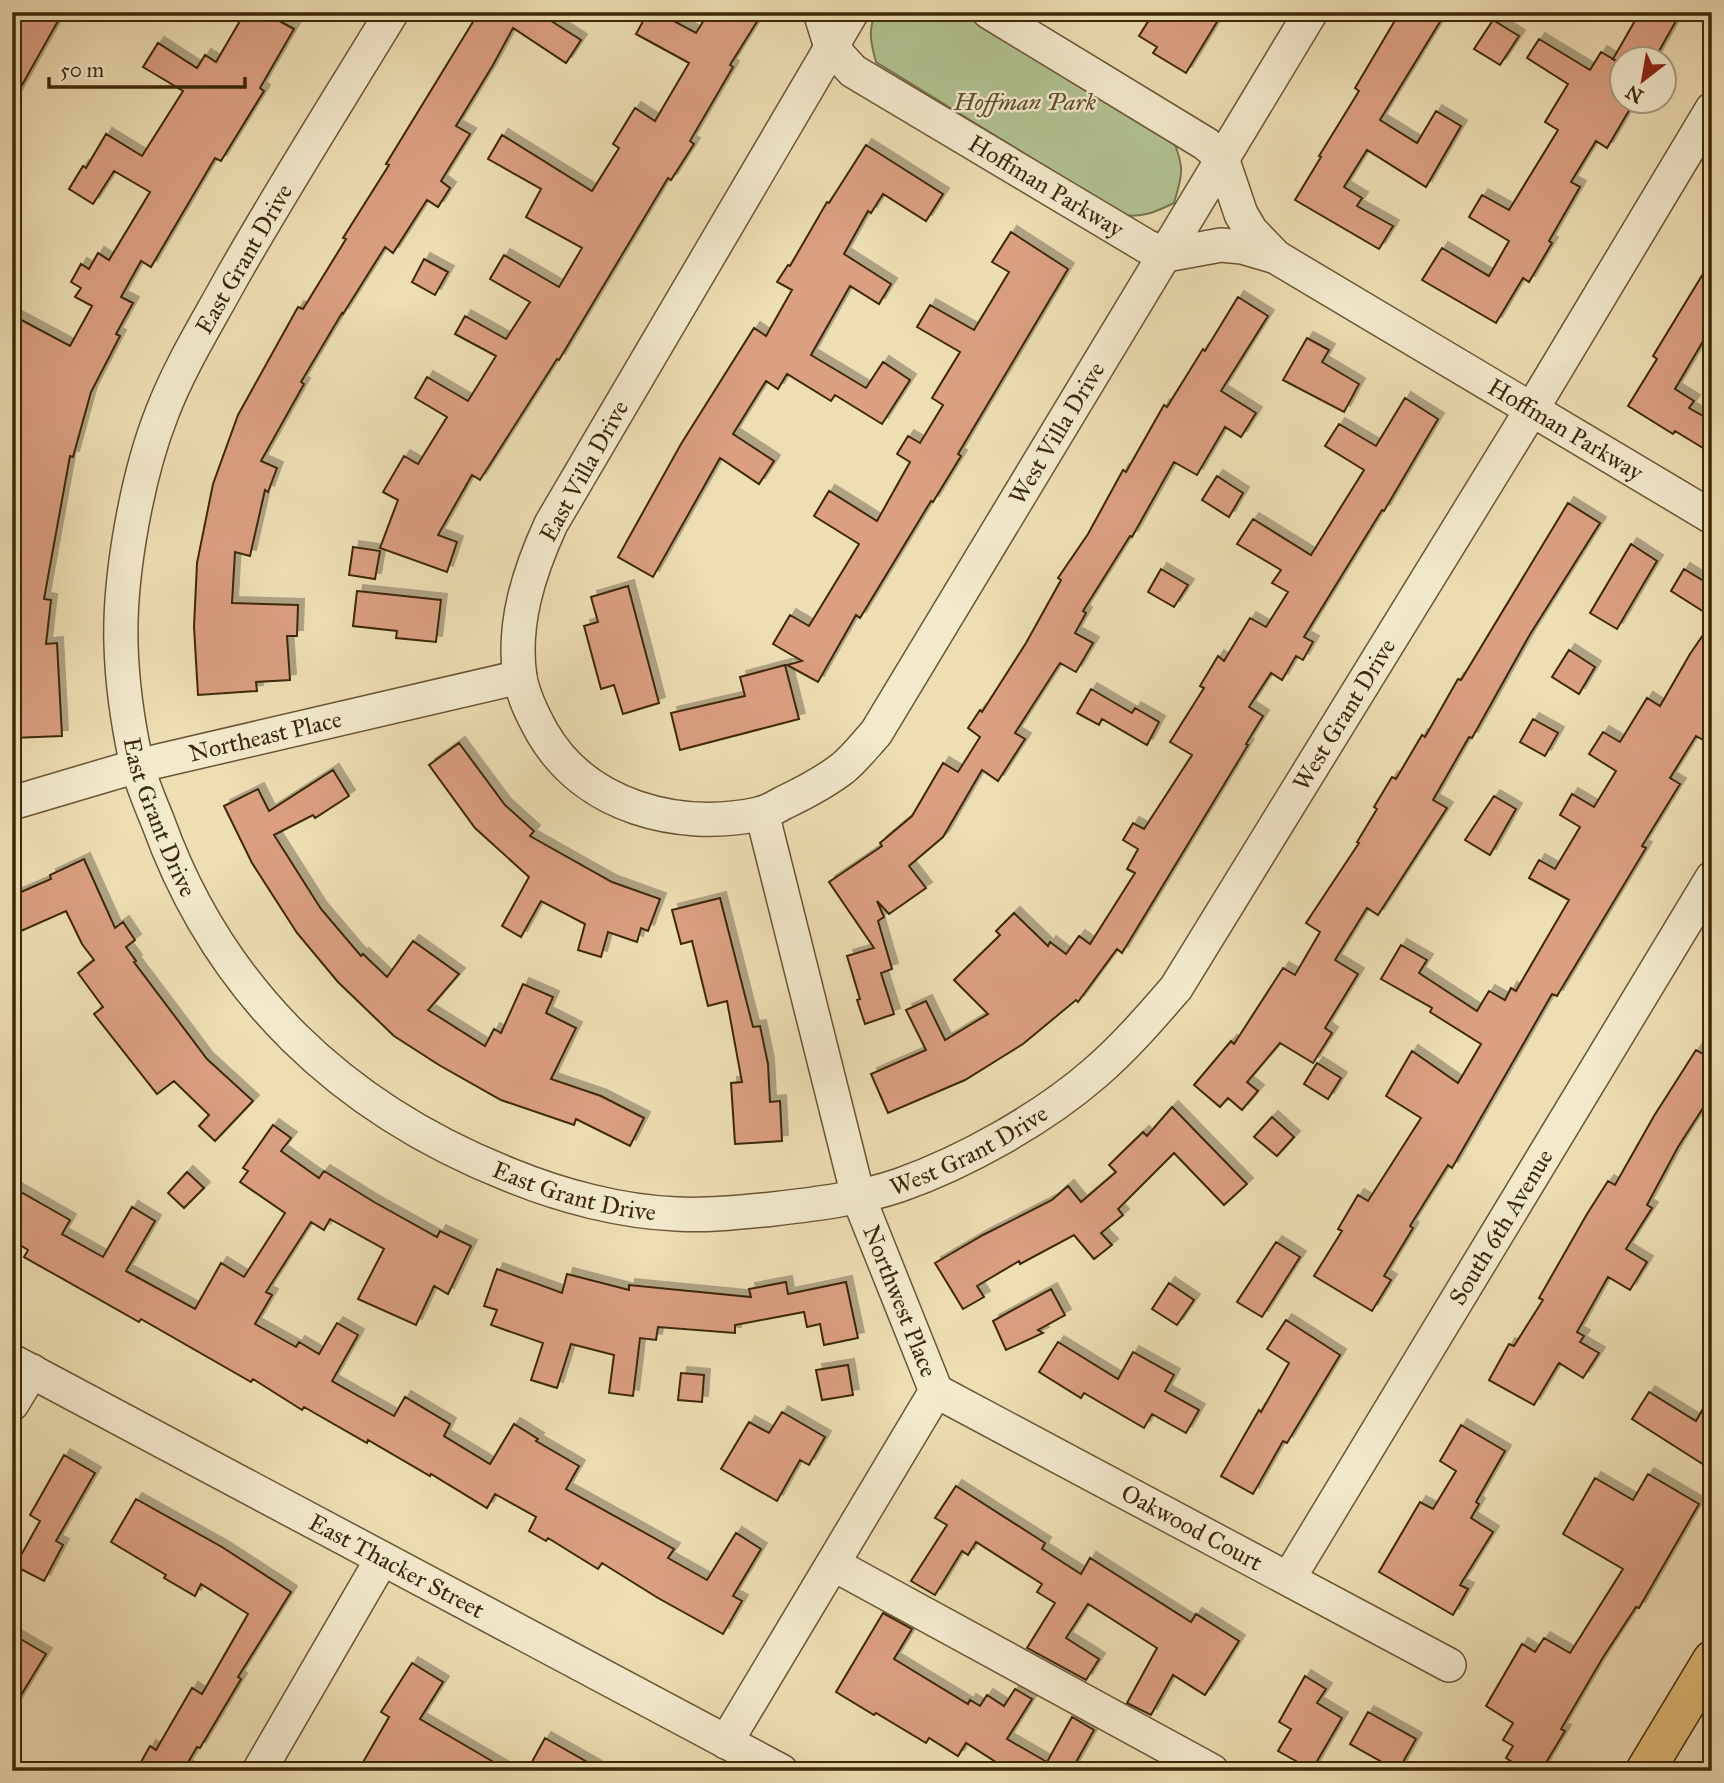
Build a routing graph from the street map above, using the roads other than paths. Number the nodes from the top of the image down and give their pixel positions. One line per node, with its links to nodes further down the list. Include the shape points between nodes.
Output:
1 (392, 12): 14 (street, East Grant Drive, via 266,218 184,363 161,414 125,563 120,643)
2 (820, 12): 6 (street, Hoffman Parkway)
3 (852, 12): 6 (street, East Villa Drive)
4 (989, 12): 8 (street)
5 (1311, 12): 8 (street, West Villa Drive)
6 (831, 47): 9 (street, Hoffman Parkway, via 853,72 1107,225); 13 (street, East Villa Drive, via 551,524 524,598)
7 (1712, 109): 11 (street, West Grant Drive)
8 (1222, 158): 9 (street, West Villa Drive); 10 (street, Hoffman Parkway, via 1241,214)
9 (1166, 254): 10 (street, Hoffman Parkway, via 1221,245); 16 (street, West Villa Drive, via 876,733 844,767)
10 (1276, 257): 11 (street, Hoffman Parkway)
11 (1532, 409): 12 (street, Hoffman Parkway); 18 (street, West Grant Drive, via 1176,988 1093,1075 1039,1116 942,1168)
12 (1712, 517)
13 (520, 677): 14 (street, Northeast Place); 16 (street, East Villa Drive, via 528,708 547,741 567,767 607,797 655,814 704,821)
14 (137, 766): 15 (street, Northeast Place); 18 (street, East Grant Drive, via 204,926 252,993 298,1044 413,1129 480,1164 547,1190 613,1205 677,1214 753,1211)
15 (12, 803)
16 (761, 813): 18 (street, Northwest Place)
17 (1712, 878): 24 (street, South 6th Avenue)
18 (859, 1196): 20 (street, Northwest Place)
19 (22, 1366): 21 (street); 22 (street, East Thacker Street)
20 (936, 1391): 23 (street, Northwest Place); 24 (street, Oakwood Court)
21 (12, 1404)
22 (382, 1559): 27 (street, East Thacker Street); 29 (street)
23 (833, 1564): 27 (street, Northwest Place); 31 (street)
24 (1289, 1578): 26 (street, Oakwood Court)
25 (1712, 1660): 28 (main road)
26 (1449, 1665)
27 (726, 1742): 30 (street, East Thacker Street)
28 (1646, 1770)
29 (259, 1771)
30 (781, 1771)
31 (1212, 1771)

